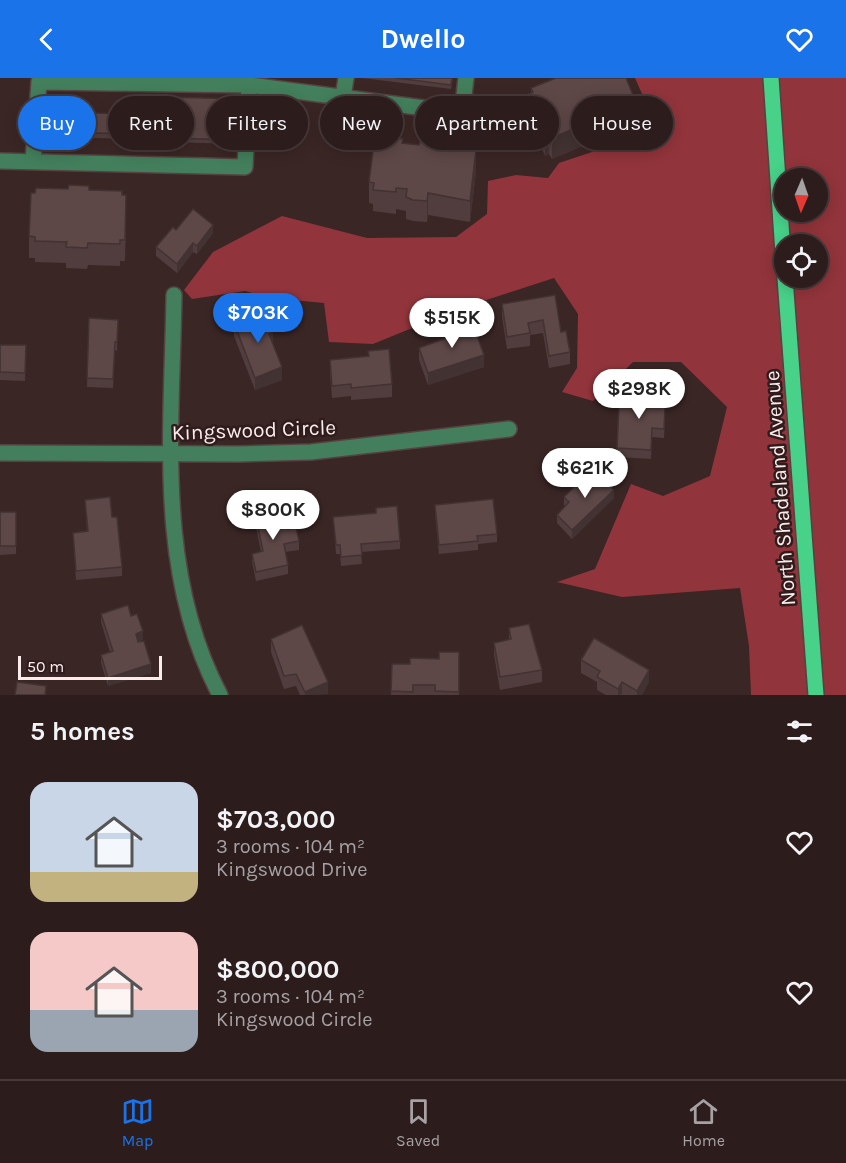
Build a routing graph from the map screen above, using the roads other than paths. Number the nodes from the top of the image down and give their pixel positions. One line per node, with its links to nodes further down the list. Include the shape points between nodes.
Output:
1 (345, 78): 6 (street)
2 (466, 78): 7 (street, via 462,113)
3 (771, 78): 10 (main road)
4 (249, 85): 5 (street); 8 (street, via 39,82); 8 (street, via 245,167)
5 (335, 96)
6 (343, 96)
7 (403, 105)
8 (33, 160): 9 (street)
9 (0, 162)
10 (782, 234)
11 (786, 288): 17 (main road, North Shadeland Avenue)
12 (174, 296): 15 (street)
13 (509, 429): 15 (street, Kingswood Circle, via 311,452)
14 (0, 453): 15 (street, Kingswood Circle)
15 (172, 454): 16 (street, via 173,522 182,583 198,642)
16 (220, 695)
17 (816, 695)

